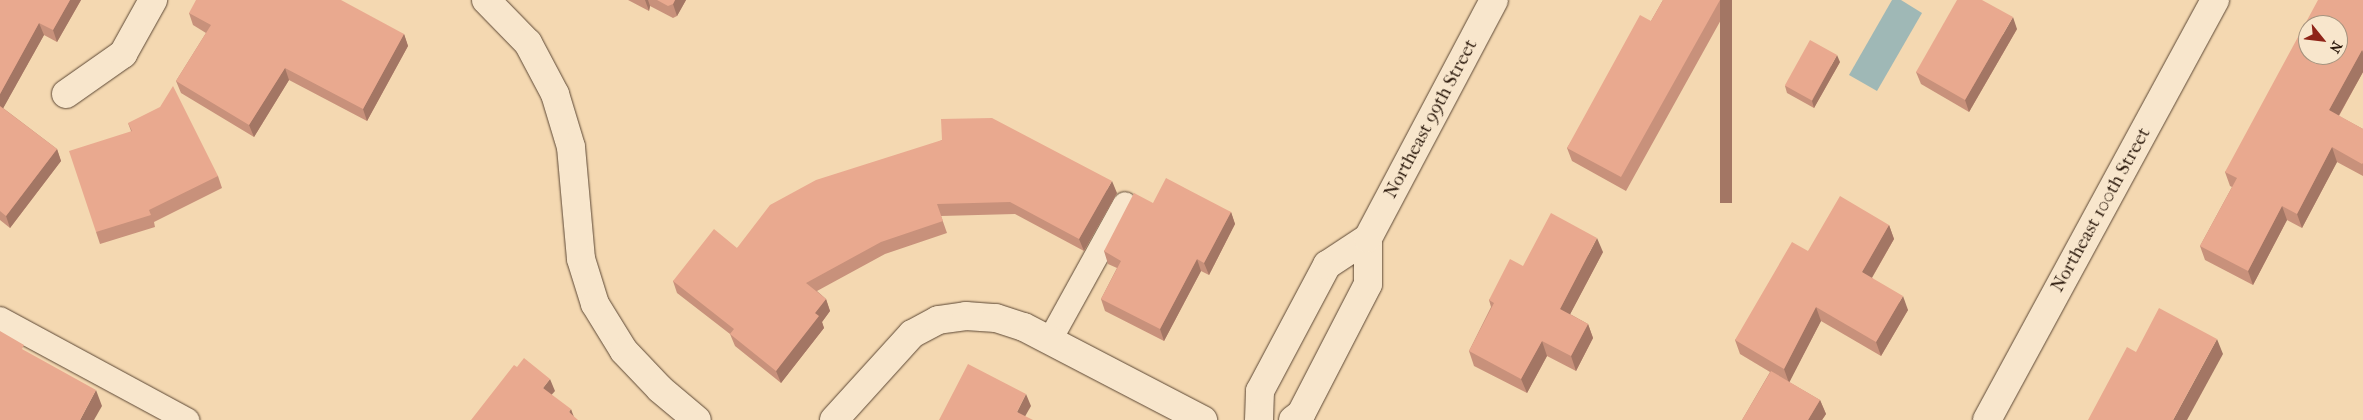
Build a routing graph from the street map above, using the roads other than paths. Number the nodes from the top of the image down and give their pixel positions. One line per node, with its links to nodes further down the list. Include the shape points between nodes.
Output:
1 (153, 0): 5 (street, via 122,54)
2 (486, 0): 11 (street, via 528,43 555,94 571,147 581,259 595,304 624,350 660,389)
3 (1494, 0): 7 (street, Northeast 99th Street)
4 (2215, 0): 16 (street, Northeast 100th Street)
5 (66, 94)
6 (1125, 204): 9 (lane)
7 (1368, 238): 14 (street, Northeast 99th Street, via 1327,264 1260,392); 15 (street, Northeast 99th Street, via 1368,284 1301,414)
8 (0, 319): 10 (lane)
9 (1050, 340): 12 (street, via 996,318 952,317 938,320 912,334); 13 (street)
10 (187, 420)
11 (697, 420)
12 (834, 420)
13 (1203, 420)
14 (1259, 420)
15 (1293, 420)
16 (1987, 420)

